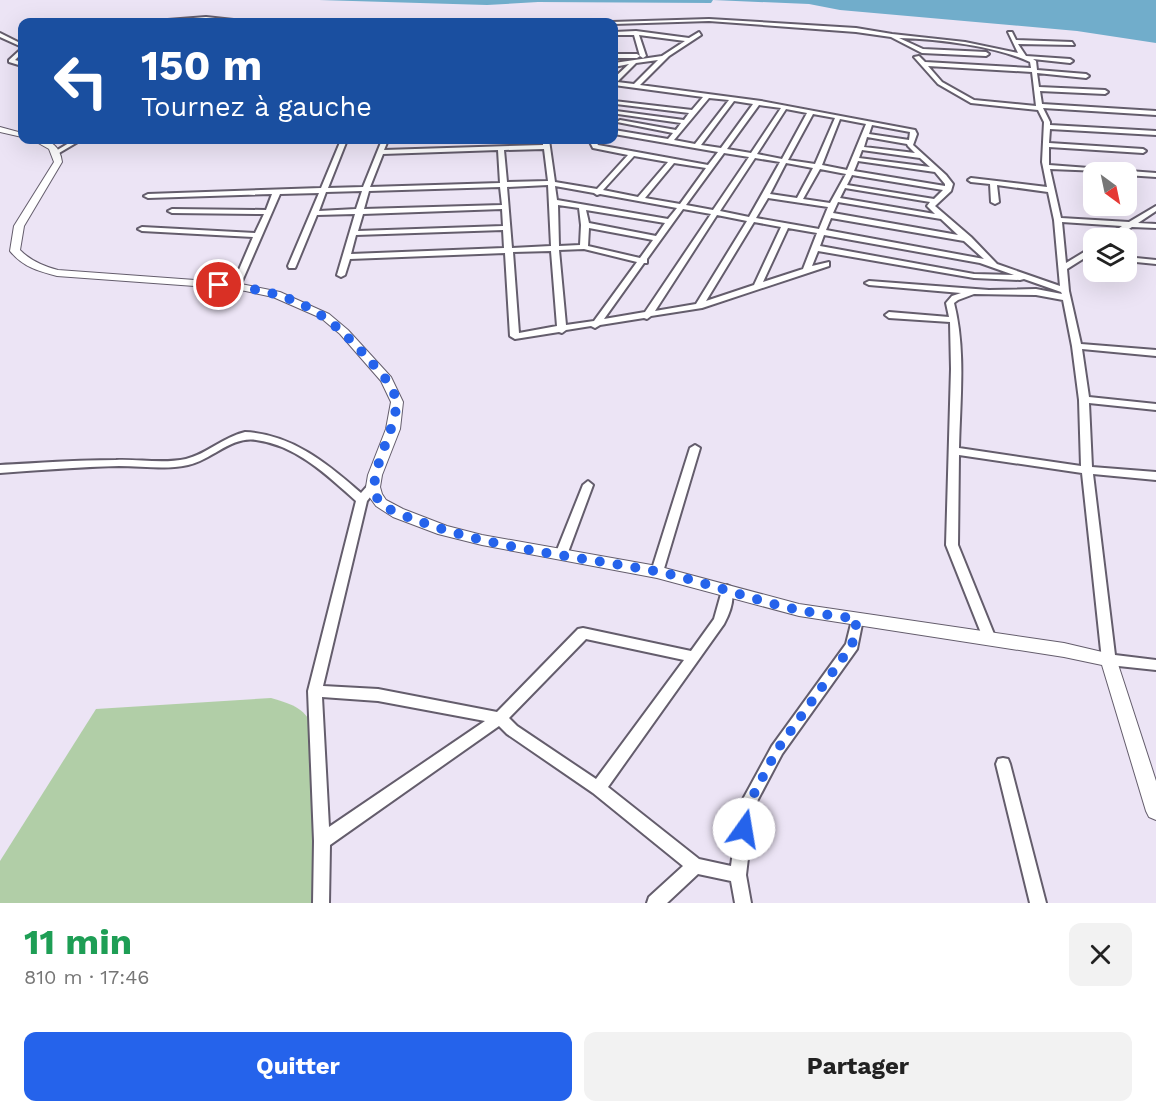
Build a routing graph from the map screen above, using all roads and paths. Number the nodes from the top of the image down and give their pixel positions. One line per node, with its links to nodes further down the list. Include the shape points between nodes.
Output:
1 (618, 24): 7 (street, via 710,20)
2 (618, 33): 3 (street)
3 (636, 33): 8 (street); 14 (street)
4 (1010, 33): 9 (street)
5 (699, 34): 8 (street)
6 (0, 35): 10 (street)
7 (892, 36): 17 (street, via 911,35); 17 (street, via 922,51)
8 (691, 40): 15 (street)
9 (1016, 42): 11 (street); 17 (street)
10 (18, 44)
11 (1072, 44)
12 (18, 55): 20 (street, via 11,61)
13 (618, 56): 14 (street)
14 (643, 56): 15 (street)
15 (666, 56): 19 (street); 29 (street)
16 (917, 57): 22 (street)
17 (1025, 57): 18 (street); 23 (street, via 1033,61)
18 (1070, 61)
19 (634, 62): 21 (street); 24 (street)
20 (18, 63)
21 (618, 64)
22 (924, 64): 23 (street); 36 (street, via 940,82 973,102)
23 (1034, 71): 25 (street); 28 (street)
24 (618, 73)
25 (1086, 76)
26 (618, 83): 29 (street)
27 (1071, 84): 28 (street)
28 (1036, 85): 30 (street); 36 (street)
29 (635, 86): 31 (street)
30 (1105, 92)
31 (706, 96): 32 (street); 38 (street)
32 (732, 100): 34 (street); 62 (street)
33 (618, 102): 38 (street)
34 (757, 103): 35 (street); 65 (street)
35 (785, 107): 39 (street); 70 (street)
36 (1039, 107): 40 (street); 45 (street)
37 (618, 112): 42 (street)
38 (693, 112): 42 (street)
39 (811, 112): 41 (street); 74 (street)
40 (1156, 113)
41 (838, 118): 44 (street); 76 (street)
42 (686, 122): 47 (street)
43 (618, 123): 47 (street)
44 (870, 123): 51 (street); 53 (street, via 913,131)
45 (1047, 127): 49 (street); 61 (street)
46 (0, 129): 50 (street)
47 (677, 132): 52 (street)
48 (618, 133): 52 (street)
49 (1156, 133)
50 (18, 134)
51 (865, 135): 53 (street); 63 (street)
52 (669, 142): 62 (street)
53 (910, 142): 71 (street)
54 (47, 144): 67 (street)
55 (71, 144): 67 (street)
56 (342, 144): 92 (street)
57 (383, 144): 68 (street)
58 (538, 144): 64 (street)
59 (546, 144): 84 (street)
60 (594, 144): 69 (street)
61 (1046, 145): 66 (street); 77 (street)
62 (697, 146): 65 (street)
63 (859, 148): 71 (street); 72 (street)
64 (501, 149): 68 (street); 86 (street)
65 (721, 150): 70 (street); 75 (street)
66 (1143, 151)
67 (57, 152): 145 (street, via 54,171 15,237 15,251 24,260 57,273)
68 (379, 152): 88 (street)
69 (633, 153): 73 (street); 93 (street)
70 (753, 156): 74 (street); 110 (street)
71 (923, 156): 79 (street)
72 (855, 159): 79 (street); 80 (street)
73 (672, 161): 75 (street); 96 (street)
74 (785, 161): 76 (street); 94 (street)
75 (709, 166): 104 (street)
76 (818, 166): 80 (street); 97 (street)
77 (1046, 167): 78 (street); 90 (street)
78 (1083, 169)
79 (938, 170): 89 (street, via 949,184)
80 (850, 172): 87 (street); 89 (street)
81 (1137, 174): 82 (street)
82 (1156, 175)
83 (971, 180): 85 (street)
84 (551, 183): 86 (street); 93 (street); 100 (street)
85 (993, 183): 90 (street); 99 (street)
86 (504, 185): 88 (street); 102 (street)
87 (843, 186): 98 (street); 101 (street)
88 (366, 189): 92 (street); 108 (street)
89 (948, 189): 98 (street)
90 (1051, 190): 114 (street)
91 (278, 192): 92 (street); 95 (street); 107 (street)
92 (322, 192): 109 (street)
93 (597, 193): 96 (street)
94 (766, 195): 97 (street); 113 (street)
95 (148, 196)
96 (639, 200): 104 (street)
97 (799, 200): 101 (street)
98 (935, 201): 112 (street, via 931,206)
99 (995, 201)
100 (554, 202): 103 (street); 128 (street)
101 (834, 203): 111 (street); 112 (street)
102 (506, 207): 108 (street); 120 (street)
103 (582, 207): 115 (street); 116 (street)
104 (681, 208): 110 (street); 115 (street)
105 (1156, 208): 117 (street)
106 (172, 211): 107 (street)
107 (269, 212): 125 (street)
108 (360, 212): 109 (street); 124 (street)
109 (314, 213): 139 (street)
110 (715, 214): 113 (street); 151 (street)
111 (829, 215): 123 (street); 127 (street)
112 (943, 217): 127 (street)
113 (750, 220): 118 (street); 149 (street)
114 (1058, 220): 117 (street); 140 (street)
115 (671, 222): 126 (street)
116 (585, 225): 126 (street); 129 (street)
117 (1130, 225): 119 (street); 121 (street)
118 (785, 226): 123 (street); 146 (street)
119 (1156, 226)
120 (507, 228): 124 (street); 131 (street)
121 (1125, 228)
122 (142, 229): 125 (street)
123 (821, 232): 130 (street); 138 (street)
124 (353, 233): 133 (street)
125 (259, 235): 145 (street)
126 (659, 239): 134 (street)
127 (968, 239): 138 (street)
128 (555, 247): 129 (street); 131 (street); 154 (street)
129 (584, 247): 134 (street)
130 (815, 248): 141 (street); 143 (street, via 974,276)
131 (509, 250): 133 (street); 154 (street, via 515,336)
132 (1082, 255): 140 (street)
133 (346, 257): 142 (street)
134 (644, 261): 153 (street)
135 (1137, 261): 136 (street)
136 (1156, 262)
137 (826, 264): 141 (street)
138 (995, 265): 143 (street)
139 (291, 266)
140 (1065, 267): 148 (street)
141 (806, 271): 146 (street)
142 (341, 275)
143 (1029, 278): 148 (street)
144 (869, 283): 147 (street)
145 (236, 286): 165 (street, via 276,294 325,316 387,380 397,402 393,429)
146 (757, 288): 149 (street)
147 (975, 291): 148 (street); 152 (street, via 950,303)
148 (1066, 294): 155 (street)
149 (699, 306): 151 (street)
150 (889, 315): 152 (street)
151 (646, 316): 153 (street)
152 (954, 320): 160 (street)
153 (595, 325): 154 (street)
154 (562, 330)
155 (1077, 346): 156 (street); 157 (street)
156 (1156, 353)
157 (1084, 400): 158 (street); 162 (street)
158 (1156, 407)
159 (695, 448): 168 (street)
160 (955, 451): 162 (street); 171 (street, via 952,545)
161 (0, 470): 166 (street, via 187,462 209,455 232,438 257,436 320,462)
162 (1086, 470): 163 (street); 173 (street)
163 (1156, 477)
164 (588, 485): 167 (street)
165 (373, 487): 166 (street); 167 (street, via 381,503 443,530)
166 (362, 500): 175 (street)
167 (561, 555): 168 (street)
168 (657, 572): 169 (street)
169 (727, 590): 170 (street, via 799,610); 172 (street, via 720,621)
170 (857, 619): 171 (street); 182 (street, via 852,645 777,750 747,807)
171 (990, 639): 173 (street)
172 (695, 657): 176 (street, via 583,633); 178 (street)
173 (1109, 660): 174 (street); 179 (street)
174 (1156, 665)
175 (315, 691): 176 (street, via 378,695); 180 (street)
176 (500, 718): 178 (street); 180 (street)
177 (1003, 764): 186 (street)
178 (598, 788): 181 (street)
179 (1156, 811)
180 (322, 841): 183 (street)
181 (695, 866): 182 (street); 184 (street)
182 (738, 875): 185 (street)
183 (321, 903)
184 (655, 903)
185 (742, 903)
186 (1038, 903)

